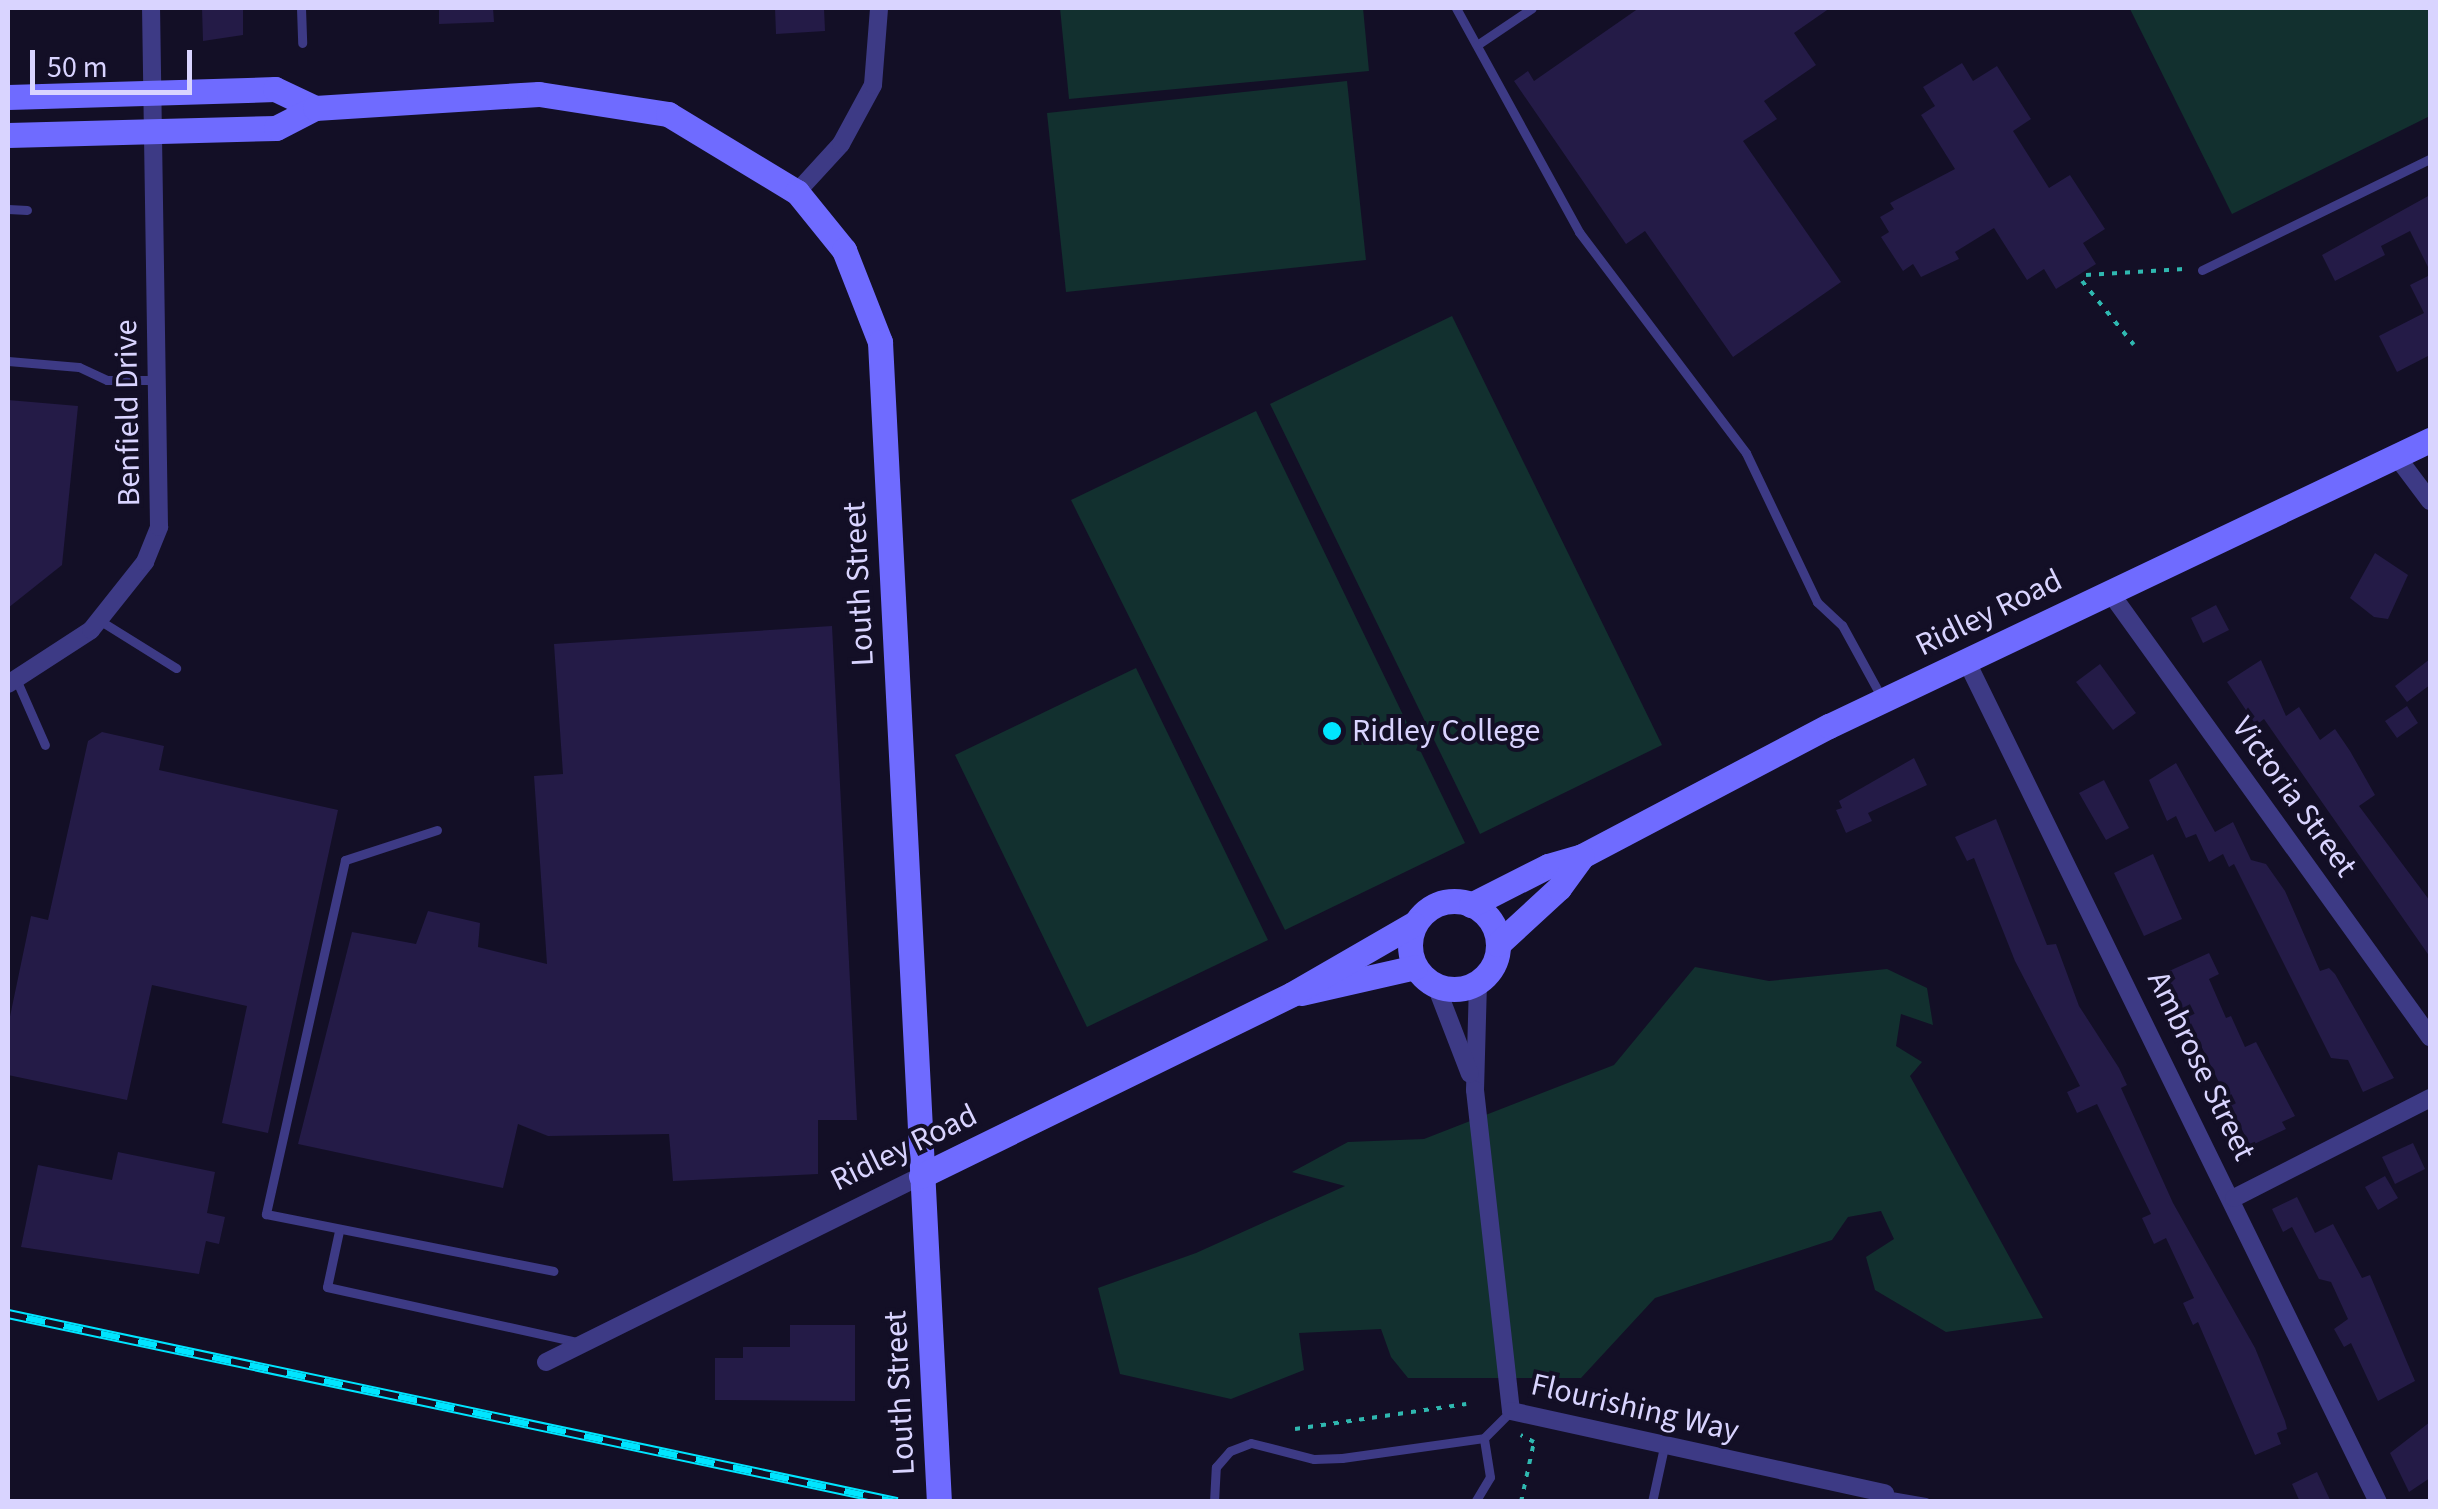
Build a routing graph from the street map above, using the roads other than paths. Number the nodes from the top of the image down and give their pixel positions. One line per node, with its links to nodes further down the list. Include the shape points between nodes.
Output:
1 (151, 8): 8 (street, Benfield Drive)
2 (301, 8): 6 (lane)
3 (878, 8): 14 (street, via 873,85 841,144)
4 (1456, 8): 7 (lane)
5 (1532, 8): 7 (lane)
6 (302, 43)
7 (1477, 45): 28 (lane, via 1579,232 1746,453 1816,602 1842,626)
8 (153, 92): 9 (main road, Louth Street); 10 (main road, Louth Street, via 275,89); 11 (street, Benfield Drive)
9 (8, 97)
10 (315, 108): 11 (main road, Louth Street, via 276,128); 14 (main road, Louth Street, via 540,94 668,114)
11 (154, 134): 12 (main road, Louth Street); 19 (street, Benfield Drive)
12 (8, 135)
13 (2430, 159): 17 (lane)
14 (797, 192): 42 (main road, Louth Street, via 844,250 880,342)
15 (8, 208): 16 (lane)
16 (27, 210)
17 (2202, 270)
18 (8, 361): 19 (lane, via 79,366 108,380)
19 (157, 380): 24 (street, Benfield Drive, via 159,526 145,562)
20 (2430, 440): 21 (main road, Ridley Road)
21 (2397, 457): 22 (street); 23 (main road, Ridley Road)
22 (2430, 501)
23 (2109, 591): 25 (main road, Ridley Road); 39 (street, Victoria Street)
24 (99, 620): 26 (lane); 27 (street, Benfield Drive)
25 (1966, 660): 28 (main road, Ridley Road); 43 (street, Ambrose Street)
26 (176, 668)
27 (12, 681): 29 (lane)
28 (1883, 700): 31 (main road, Ridley Road)
29 (45, 745)
30 (437, 830): 44 (lane, via 345,860 266,1214)
31 (1582, 856): 32 (main road, Ridley Road); 34 (main road, Ridley Road, via 1559,888)
32 (1471, 905): 33 (main road, via 1446,902); 34 (main road, via 1488,916)
33 (1413, 924): 35 (main road); 38 (main road, Ridley Road)
34 (1498, 944): 36 (main road, via 1489,973)
35 (1415, 967): 37 (main road); 38 (main road, Ridley Road)
36 (1478, 983): 37 (main road); 40 (street, Flourishing Way)
37 (1436, 986): 40 (street, Flourishing Way)
38 (1292, 994): 42 (main road, Ridley Road)
39 (2430, 1037)
40 (1475, 1090): 48 (street, Flourishing Way)
41 (2430, 1098): 43 (street)
42 (921, 1176): 46 (street, Ridley Road); 52 (main road, Louth Street)
43 (2234, 1198): 57 (street, Ambrose Street)
44 (339, 1231): 45 (lane); 46 (lane, via 326,1287)
45 (553, 1271)
46 (584, 1343): 47 (street, Ridley Road)
47 (546, 1362)
48 (1510, 1411): 49 (lane); 50 (street, Flourishing Way)
49 (1484, 1438): 53 (lane, via 1328,1458 1250,1443 1230,1451 1216,1468); 54 (lane, via 1490,1476)
50 (1664, 1447): 51 (street, Flourishing Way); 55 (lane)
51 (1884, 1497): 56 (lane)
52 (939, 1502)
53 (1214, 1502)
54 (1474, 1502)
55 (1652, 1502)
56 (1925, 1502)
57 (2378, 1502)

